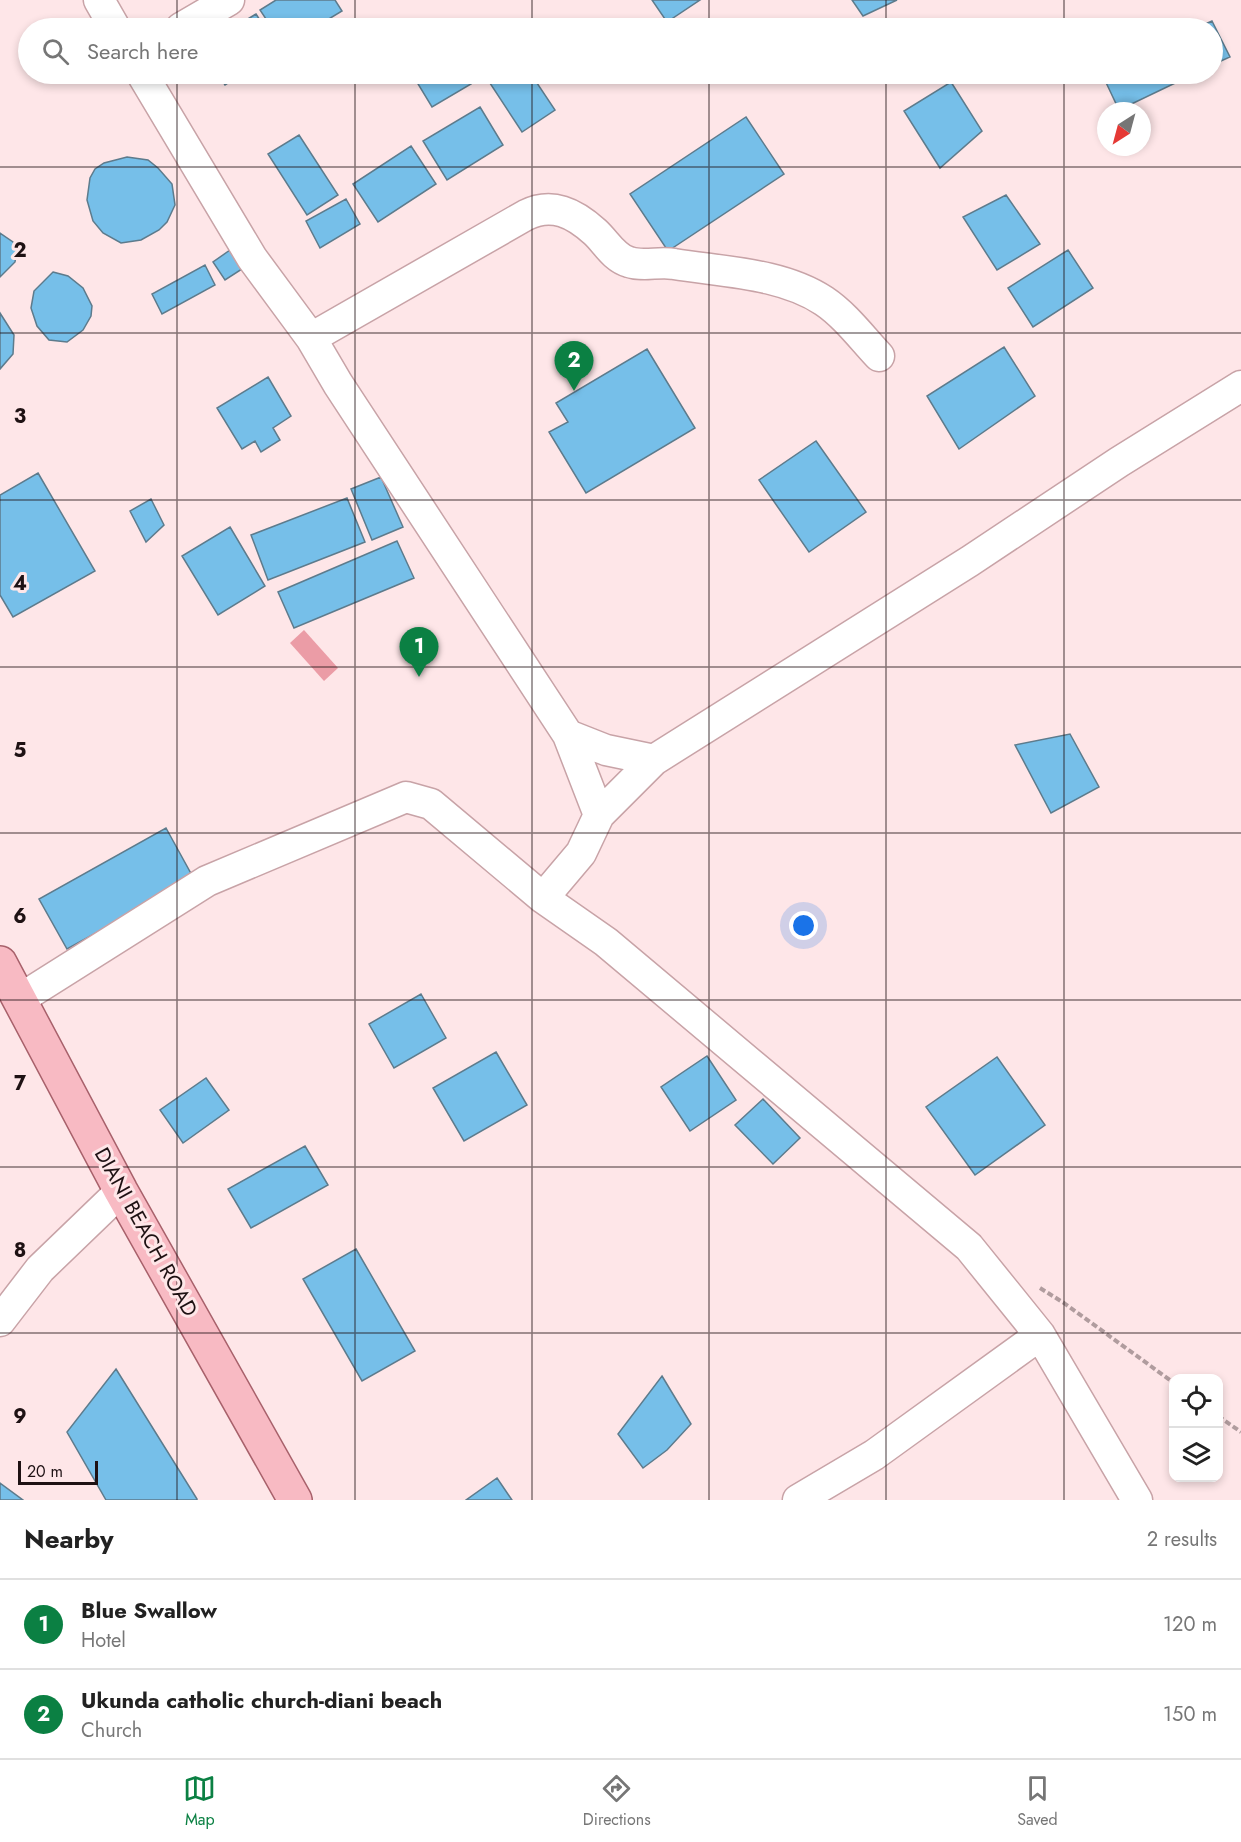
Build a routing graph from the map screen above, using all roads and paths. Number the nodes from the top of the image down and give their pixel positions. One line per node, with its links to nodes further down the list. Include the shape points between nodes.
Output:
1 (99, 0): 3 (street)
2 (229, 0): 4 (street)
3 (110, 18)
4 (198, 18)
5 (148, 84): 6 (street, via 252,258)
6 (311, 338): 7 (street, via 526,215 556,208 594,231 611,251 628,262 661,261 784,283 814,296 832,308); 9 (street)
7 (879, 356)
8 (1241, 386): 10 (street)
9 (568, 735): 10 (street, via 606,750); 11 (street)
10 (654, 760): 11 (street)
11 (599, 815): 12 (street, via 581,853)
12 (543, 898): 14 (street, via 431,804 406,797 207,880); 18 (street, via 606,942 969,1247)
13 (0, 963): 14 (main road, DIANI BEACH ROAD)
14 (20, 999): 15 (main road, DIANI BEACH ROAD)
15 (121, 1191): 17 (street, via 40,1269); 22 (main road, DIANI BEACH ROAD)
16 (1036, 1286): 19 (path)
17 (0, 1321)
18 (1040, 1335): 23 (street, via 874,1455); 24 (street)
19 (1169, 1380)
20 (1223, 1419): 21 (path)
21 (1241, 1432)
22 (295, 1500)
23 (798, 1500)
24 (1137, 1500)

